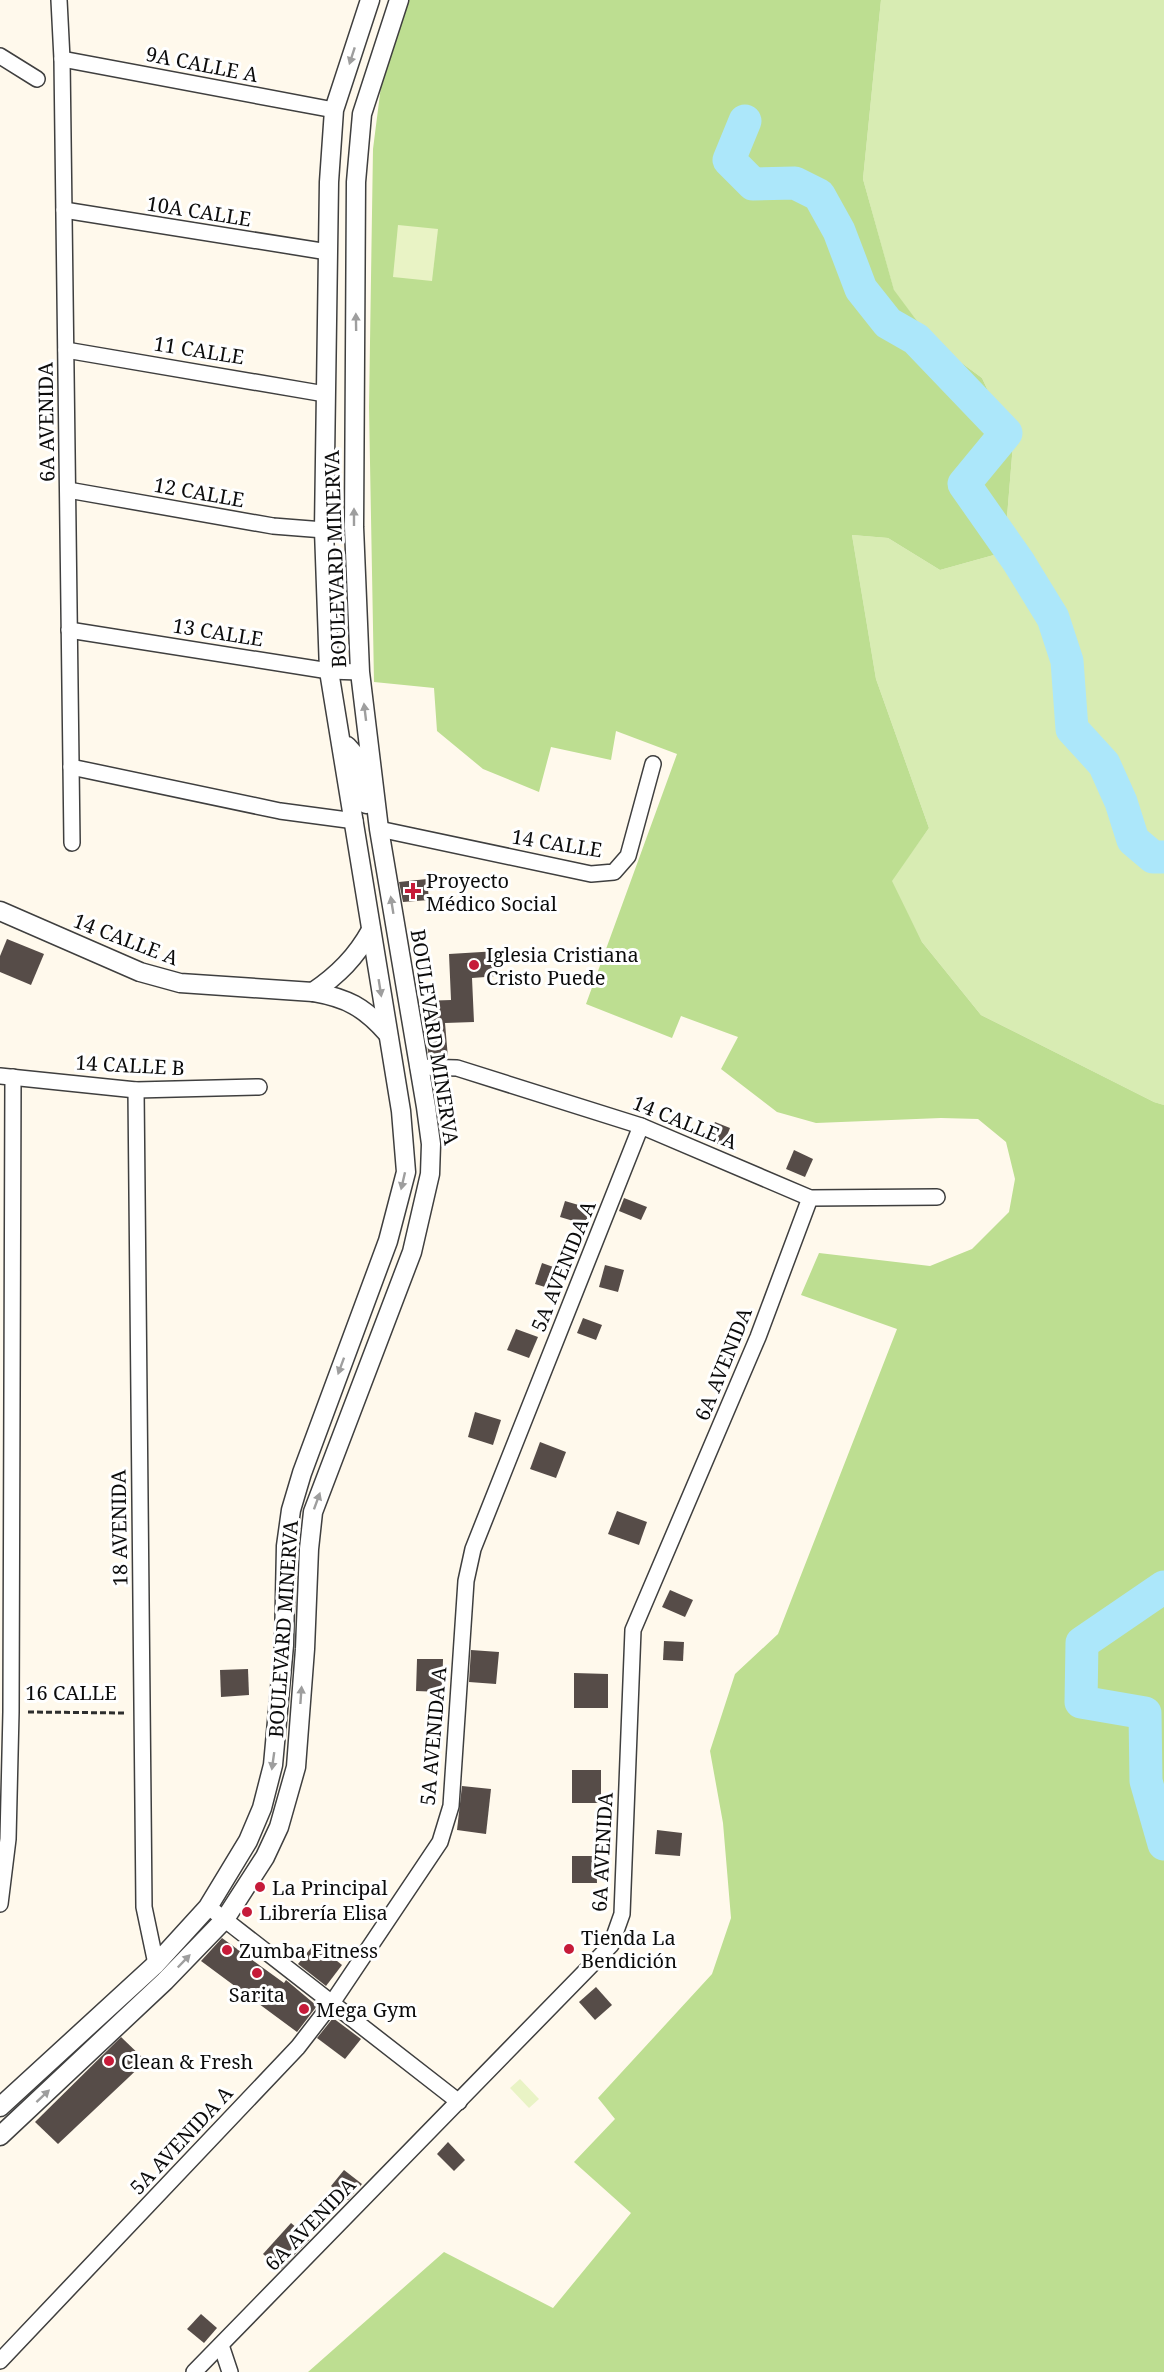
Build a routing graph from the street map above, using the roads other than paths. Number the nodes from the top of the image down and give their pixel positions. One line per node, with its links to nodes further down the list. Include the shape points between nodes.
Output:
1 (59, 0): 5 (street, 6A AVENIDA)
2 (370, 0): 7 (street, BOULEVARD MINERVA, one-way to 7)
3 (399, 0): 11 (street, BOULEVARD MINERVA, one-way to 3, via 356,182 362,114)
4 (0, 56): 6 (street)
5 (63, 59): 7 (street, 9A CALLE A); 8 (street, 6A AVENIDA)
6 (37, 79)
7 (334, 110): 9 (street, BOULEVARD MINERVA)
8 (64, 210): 9 (street, 10A CALLE); 10 (street, 6A AVENIDA)
9 (328, 252): 12 (street, BOULEVARD MINERVA)
10 (66, 350): 12 (street, 11 CALLE, via 245,378); 14 (street, 6A AVENIDA)
11 (355, 383): 12 (street); 13 (street, BOULEVARD MINERVA)
12 (326, 396): 13 (street, via 332,404 349,406); 15 (street, BOULEVARD MINERVA)
13 (355, 413): 18 (street, BOULEVARD MINERVA, one-way to 13, via 354,527)
14 (68, 490): 15 (street, 12 CALLE, via 273,526); 16 (street, 6A AVENIDA)
15 (324, 530): 17 (street, BOULEVARD MINERVA)
16 (69, 630): 17 (street, 13 CALLE); 21 (street, 6A AVENIDA)
17 (329, 671): 18 (street, 13 CALLE); 19 (street, BOULEVARD MINERVA)
18 (360, 672): 23 (street, BOULEVARD MINERVA, one-way to 18)
19 (340, 738): 22 (street, BOULEVARD MINERVA); 23 (street, via 355,756 367,808)
20 (653, 764): 23 (street, 14 CALLE, via 628,856 614,872 591,874)
21 (71, 767): 22 (street, via 280,811); 24 (street, 6A AVENIDA)
22 (354, 821): 26 (street, BOULEVARD MINERVA)
23 (380, 829): 29 (street, BOULEVARD MINERVA, one-way to 23)
24 (72, 843)
25 (0, 911): 27 (street, 14 CALLE A, via 140,972 180,983)
26 (371, 930): 27 (street, via 346,966); 28 (street, BOULEVARD MINERVA, one-way to 28)
27 (313, 992): 28 (street, 14 CALLE A, via 355,1004)
28 (387, 1033): 38 (street, BOULEVARD MINERVA, one-way to 38, via 400,1110 405,1172 388,1241 291,1510 273,1765 262,1808 248,1841)
29 (418, 1066): 33 (street, 14 CALLE A, via 457,1068); 39 (street, BOULEVARD MINERVA, one-way to 29, via 270,1847 296,1767 314,1512 412,1252 430,1174 431,1144)
30 (6, 1076): 32 (street, 14 CALLE B); 36 (street)
31 (259, 1088): 32 (street, 14 CALLE B)
32 (136, 1090): 40 (street, 18 AVENIDA, via 144,1907)
33 (641, 1126): 35 (street, 14 CALLE A); 41 (street, 5A AVENIDA A, via 473,1549 466,1581 451,1806 440,1842)
34 (937, 1197): 35 (street, 14 CALLE A)
35 (810, 1198): 42 (street, 6A AVENIDA, via 758,1337 633,1630 622,1914 611,1945)
36 (5, 1712): 37 (street, via 8,1839)
37 (0, 1904)
38 (208, 1907): 39 (street); 40 (street, BOULEVARD MINERVA)
39 (225, 1919): 41 (street); 44 (street, BOULEVARD MINERVA, one-way to 39)
40 (156, 1964): 43 (street, BOULEVARD MINERVA)
41 (332, 2003): 42 (street); 46 (street, 5A AVENIDA A, via 298,2047)
42 (459, 2102): 45 (street, 6A AVENIDA)
43 (0, 2106)
44 (0, 2136)
45 (221, 2345): 47 (street, 6A AVENIDA); 48 (street)
46 (0, 2361)
47 (194, 2372)
48 (230, 2372)

